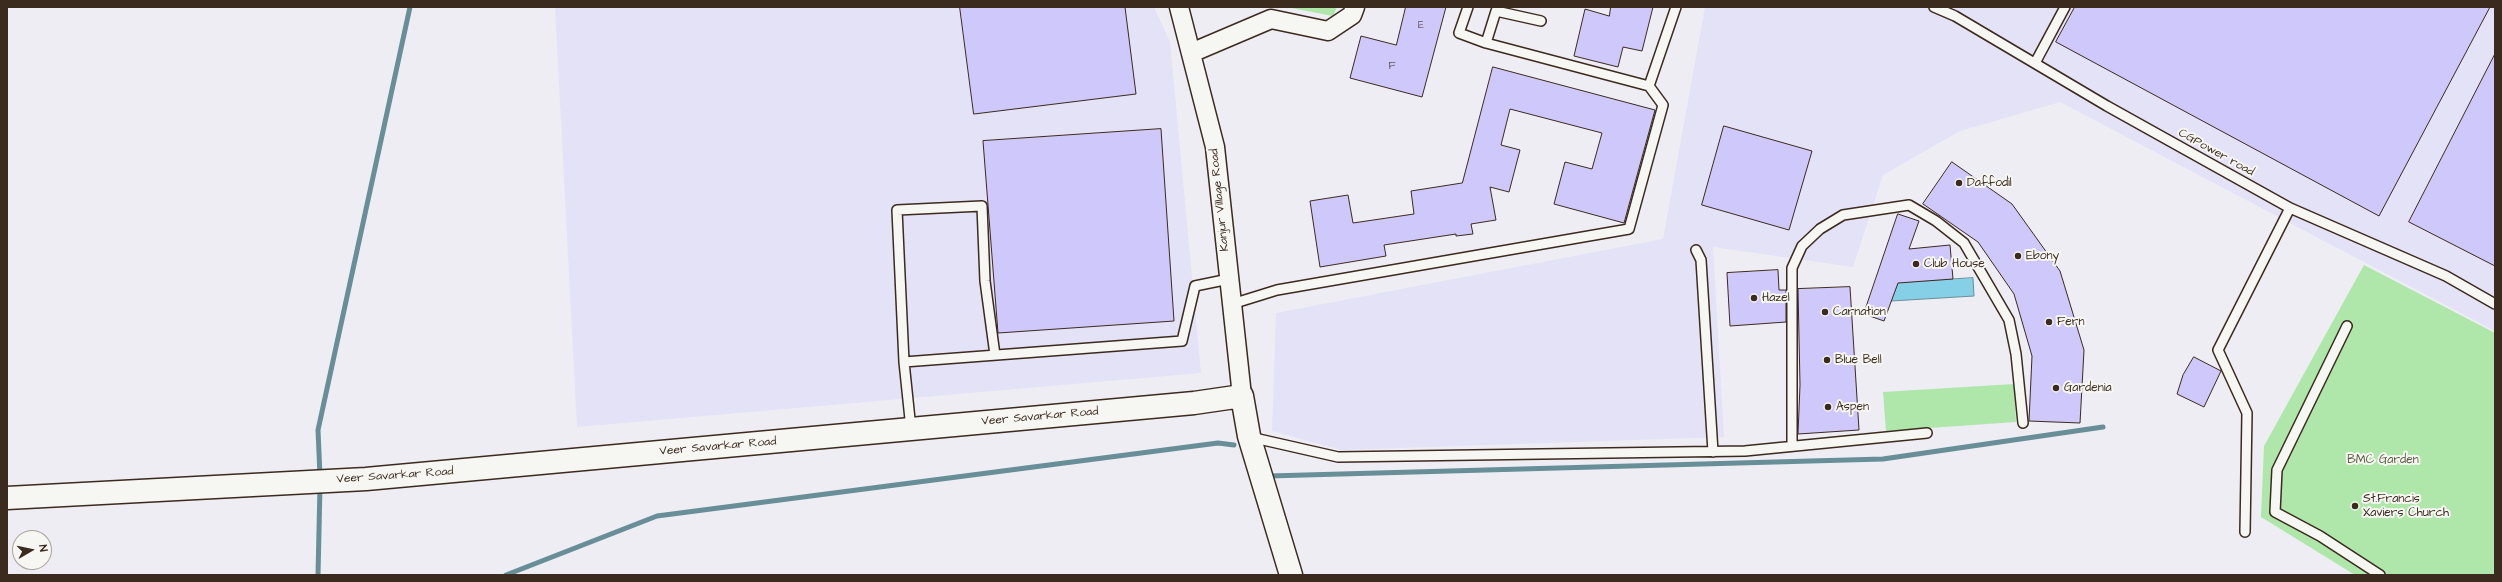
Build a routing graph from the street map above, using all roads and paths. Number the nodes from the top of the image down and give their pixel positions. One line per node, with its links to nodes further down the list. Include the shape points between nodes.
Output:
1 (1179, 7): 9 (street, Kanjur Village Road)
2 (1355, 7): 9 (street, via 1352,15 1328,31 1272,19)
3 (1468, 7): 8 (lane, via 1459,33)
4 (1676, 7): 11 (lane)
5 (1934, 7): 10 (lane, CGPower road, via 1955,16)
6 (2065, 7): 10 (lane)
7 (1541, 21): 8 (lane, via 1496,11)
8 (1486, 43): 11 (lane)
9 (1191, 53): 14 (street, Kanjur Village Road, via 1215,147)
10 (2035, 63): 12 (lane, CGPower road)
11 (1649, 86): 15 (lane, via 1663,105 1629,229 1277,290)
12 (2290, 208): 16 (lane, CGPower road, via 2446,276); 28 (lane, via 2218,350 2247,413)
13 (1696, 250): 26 (lane, via 1701,260)
14 (1229, 279): 15 (street, Kanjur Village Road); 18 (lane, via 1195,286 1182,341)
15 (1232, 304): 20 (street, Kanjur Village Road)
16 (2495, 304)
17 (2347, 326): 30 (lane, via 2277,470 2275,512 2320,536)
18 (995, 355): 19 (lane); 19 (lane, via 985,281 982,206 897,210)
19 (904, 362): 22 (lane)
20 (1235, 397): 22 (street, Veer Savarkar Road); 24 (street)
21 (2023, 423): 25 (lane, via 2016,354 2009,320 1964,243 1936,221 1909,205 1843,215 1820,229 1802,246 1792,268)
22 (911, 429): 27 (street, Veer Savarkar Road, via 366,479)
23 (1927, 433): 25 (lane)
24 (1249, 436): 26 (lane, via 1338,457); 29 (street)
25 (1792, 446): 26 (lane)
26 (1713, 452)
27 (7, 498)
28 (2246, 532)
29 (1291, 575)
30 (2380, 575)

